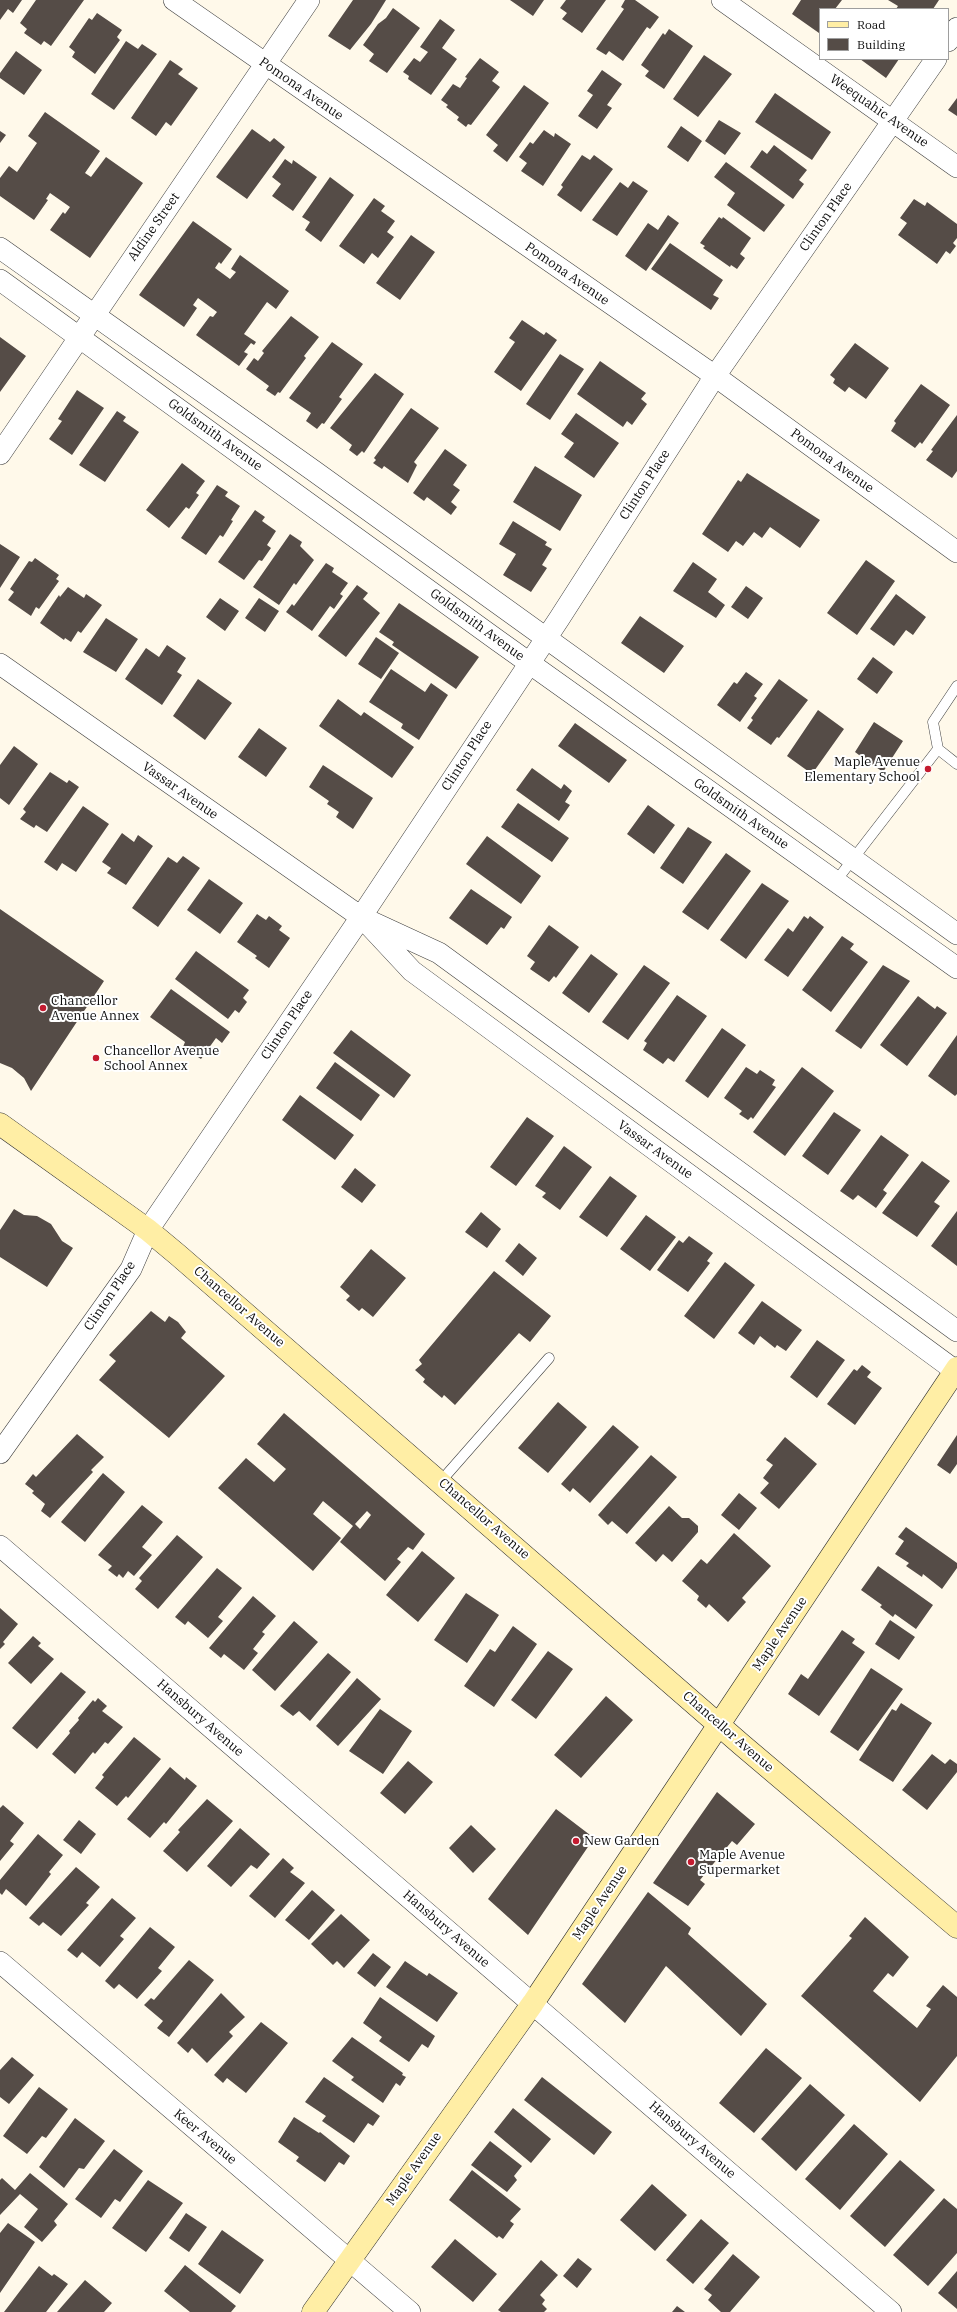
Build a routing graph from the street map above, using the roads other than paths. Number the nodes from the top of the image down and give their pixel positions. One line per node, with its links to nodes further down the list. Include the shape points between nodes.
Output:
1 (174, 0): 7 (street, Pomona Avenue)
2 (309, 0): 7 (street, Aldine Street)
3 (722, 0): 8 (street, Weequahic Avenue)
4 (957, 28): 5 (street)
5 (949, 40)
6 (935, 60): 8 (street, Clinton Place)
7 (265, 65): 12 (street, Aldine Street); 14 (street, Pomona Avenue)
8 (893, 121): 9 (street, Weequahic Avenue); 14 (street, Clinton Place)
9 (957, 167)
10 (0, 248): 12 (street)
11 (0, 280): 13 (street, Goldsmith Avenue)
12 (94, 314): 13 (street, Aldine Street); 16 (street)
13 (79, 337): 15 (street, Aldine Street); 17 (street, Goldsmith Avenue)
14 (715, 376): 18 (street, Pomona Avenue); 19 (street, Clinton Place)
15 (0, 454)
16 (314, 471): 17 (street); 19 (street)
17 (298, 495): 20 (street, Goldsmith Avenue)
18 (957, 552)
19 (546, 638): 20 (street, Clinton Place); 25 (street)
20 (529, 662): 26 (street, Goldsmith Avenue); 27 (street, Clinton Place)
21 (0, 664): 27 (street, Vassar Avenue)
22 (957, 686): 23 (lane, via 933,722)
23 (938, 750): 24 (lane); 25 (lane)
24 (957, 764)
25 (852, 858): 26 (lane); 28 (street)
26 (836, 881): 29 (street, Goldsmith Avenue)
27 (361, 917): 31 (street, Vassar Avenue, via 439,952); 32 (street, Vassar Avenue, via 412,971); 33 (street, Clinton Place)
28 (957, 934)
29 (957, 968)
30 (0, 1124): 33 (main road, Chancellor Avenue)
31 (675, 1125): 32 (street); 34 (street, Vassar Avenue)
32 (656, 1150): 36 (street, Vassar Avenue)
33 (148, 1230): 37 (street, Clinton Place, via 131,1269); 38 (main road, Chancellor Avenue)
34 (957, 1330)
35 (549, 1358): 38 (lane)
36 (956, 1370): 40 (main road, Maple Avenue)
37 (0, 1453)
38 (441, 1481): 40 (main road, Chancellor Avenue)
39 (0, 1546): 43 (street, Hansbury Avenue)
40 (719, 1725): 41 (main road, Chancellor Avenue); 43 (main road, Maple Avenue)
41 (957, 1927)
42 (0, 1962): 44 (street, Keer Avenue)
43 (533, 2003): 44 (main road, Maple Avenue); 47 (street, Hansbury Avenue)
44 (350, 2259): 45 (main road, Maple Avenue); 46 (street, Keer Avenue)
45 (313, 2312)
46 (410, 2312)
47 (891, 2312)

